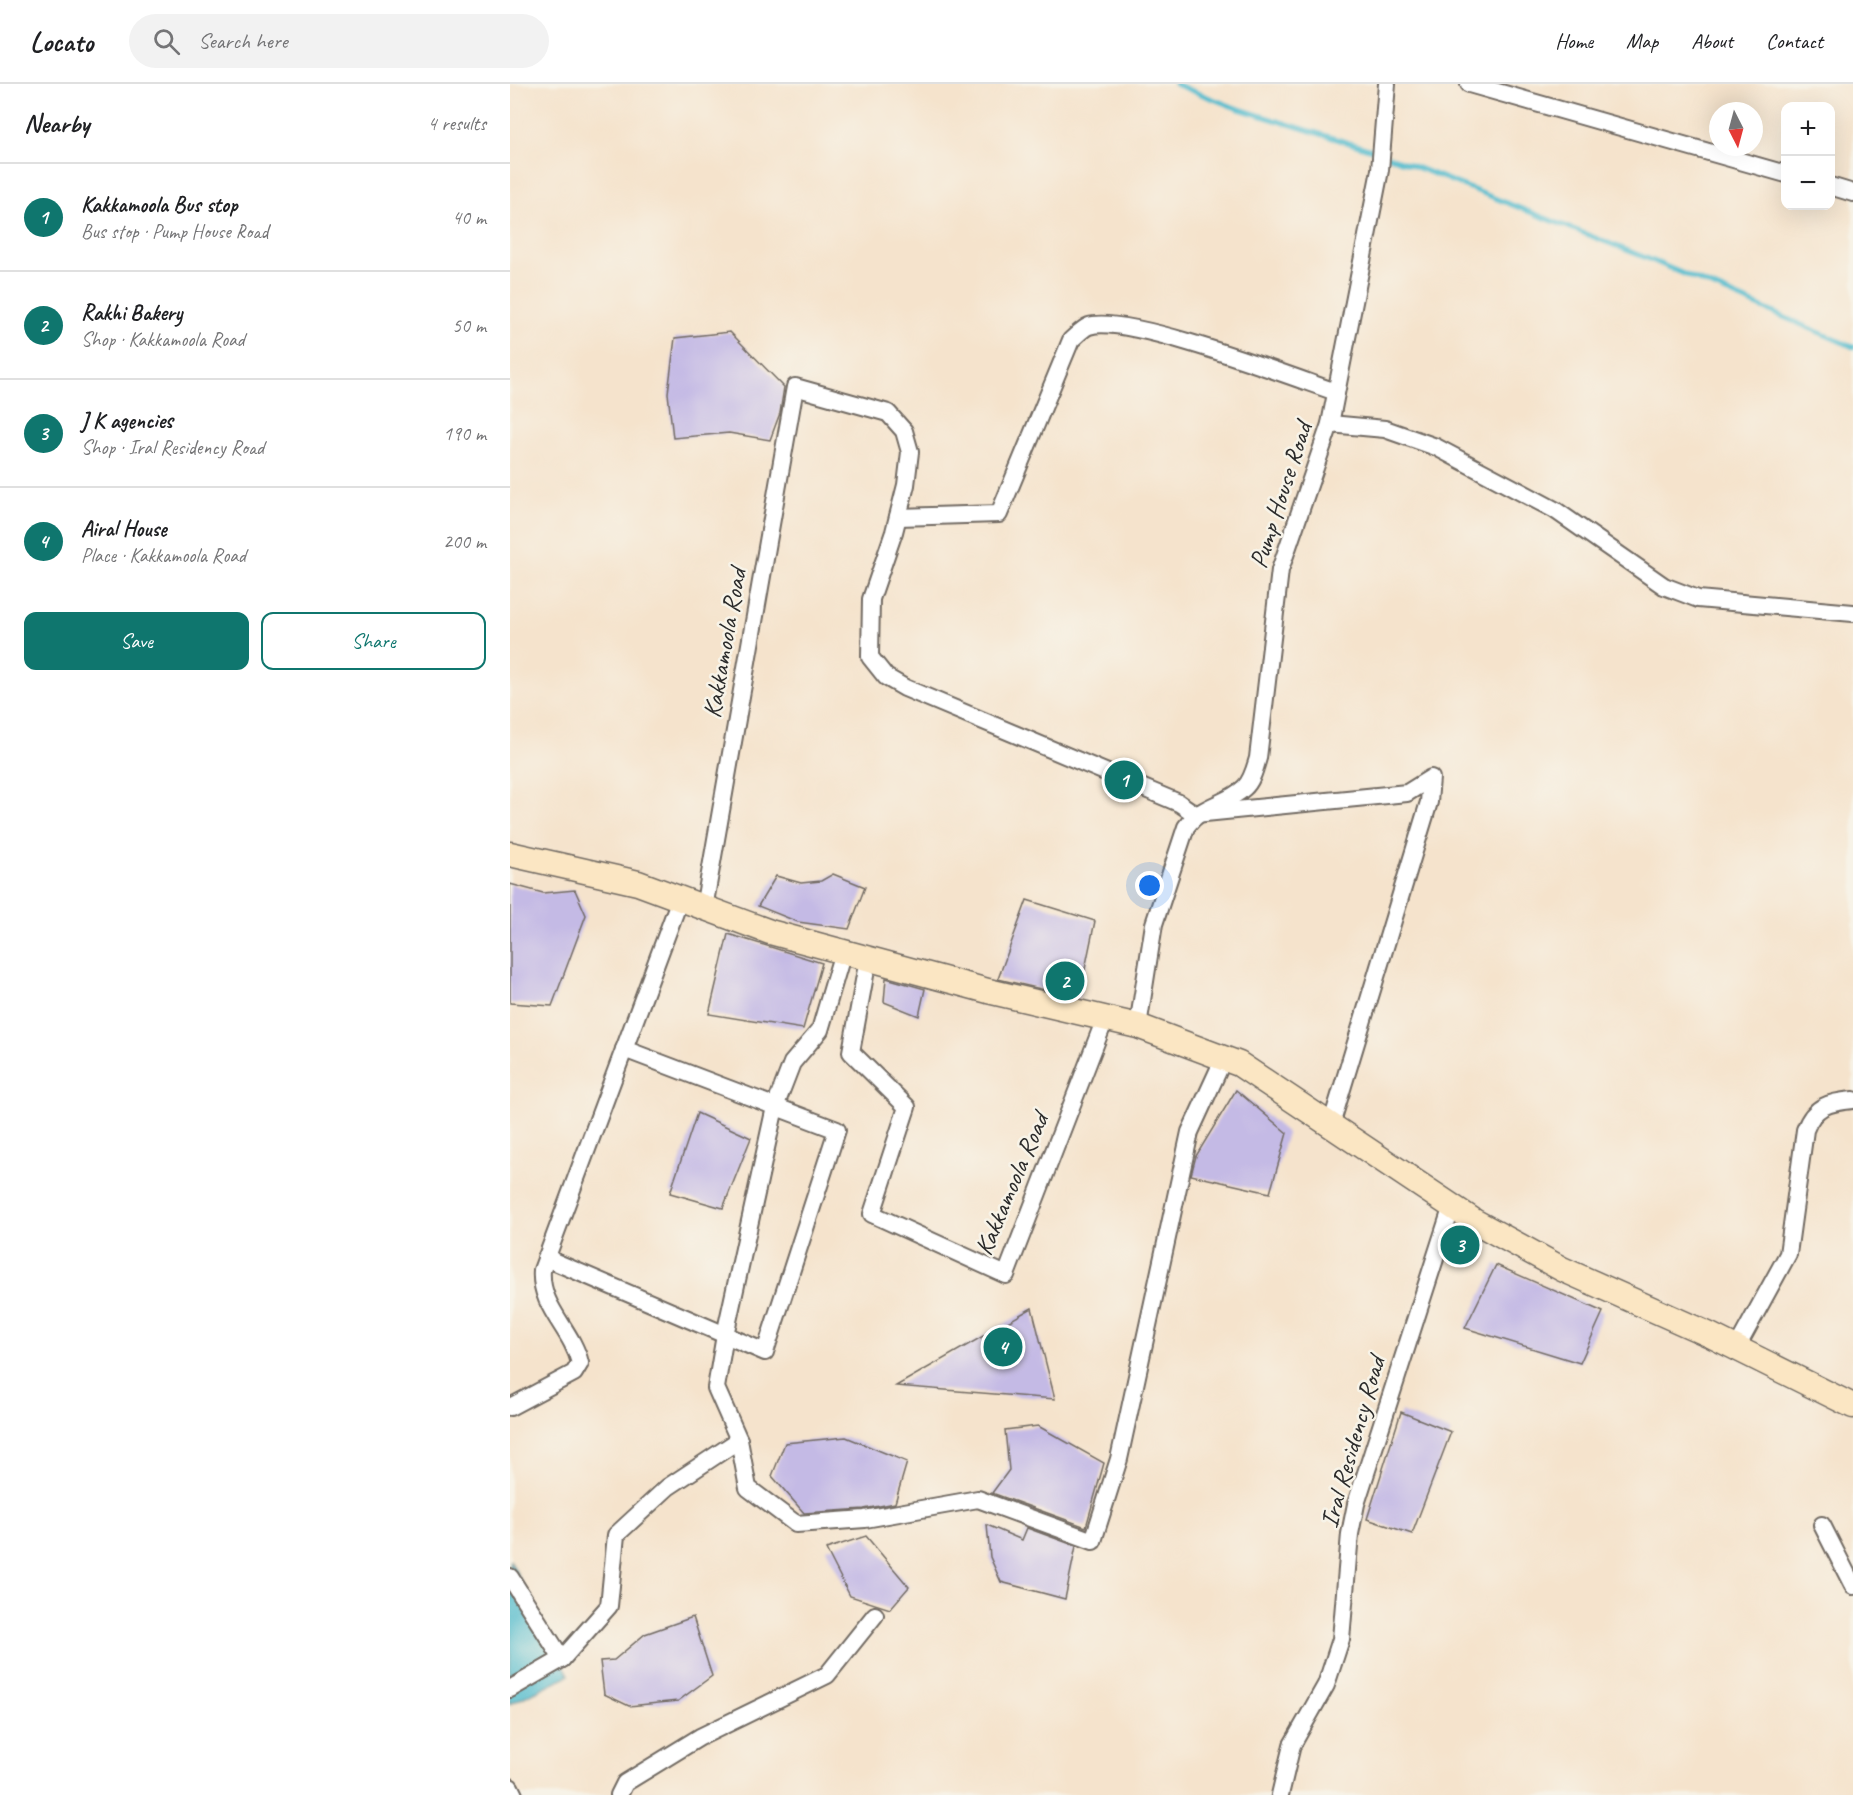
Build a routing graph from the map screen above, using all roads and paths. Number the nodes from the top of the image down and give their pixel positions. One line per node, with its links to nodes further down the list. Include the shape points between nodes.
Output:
1 (1387, 84): 6 (street, Pump House Road, via 1380,170)
2 (1469, 84): 3 (street)
3 (1781, 173)
4 (1835, 188): 5 (street)
5 (1853, 193)
6 (1336, 392): 7 (street, Pump House Road); 8 (street, via 1168,336 1089,326 1071,340 999,514)
7 (1330, 424): 9 (street, via 1385,429 1436,447 1555,510 1664,586 1698,599); 10 (street, Pump House Road, via 1280,570 1258,758 1252,776 1244,789)
8 (898, 518): 10 (street, via 871,599 870,657 886,677 1179,803); 13 (street, Kakkamoola Road, via 910,452 904,431 888,413 795,387)
9 (1853, 614)
10 (1195, 814): 17 (street, via 1186,827 1154,924); 22 (street, via 1407,793 1431,778 1429,802)
11 (510, 854): 12 (main road, via 638,884)
12 (680, 899): 13 (main road); 18 (street)
13 (704, 908): 14 (main road)
14 (843, 952): 15 (main road); 21 (street, via 820,1030 792,1063)
15 (868, 959): 16 (main road); 16 (street, Kakkamoola Road, via 851,1052 907,1107 872,1214 1006,1275)
16 (1105, 1019): 17 (main road)
17 (1138, 1026): 19 (main road)
18 (624, 1049): 21 (street); 24 (street)
19 (1224, 1058): 22 (main road); 29 (street, via 1190,1132 1119,1459 1093,1541 978,1499 865,1519 796,1524 748,1488)
20 (1853, 1100): 26 (street, via 1821,1106 1810,1118 1805,1130 1788,1254)
21 (774, 1107): 25 (street); 25 (street, via 837,1130 765,1352)
22 (1331, 1125): 23 (main road)
23 (1452, 1206): 26 (main road, via 1562,1269); 39 (street, Iral Residency Road, via 1356,1504 1341,1639 1326,1685 1292,1745)
24 (546, 1258): 25 (street); 28 (street, via 541,1285 580,1363 574,1373)
25 (725, 1335): 29 (street, via 716,1388)
26 (1736, 1348): 27 (main road)
27 (1853, 1406)
28 (510, 1407)
29 (739, 1440): 34 (street, via 668,1486 616,1535 609,1606)
30 (1822, 1525): 32 (street)
31 (510, 1577): 34 (street)
32 (1853, 1586)
33 (875, 1615): 38 (street, via 827,1675 700,1737 625,1783)
34 (562, 1659): 35 (street)
35 (510, 1689)
36 (510, 1787): 37 (street)
37 (514, 1795)
38 (619, 1795)
39 (1280, 1795)

